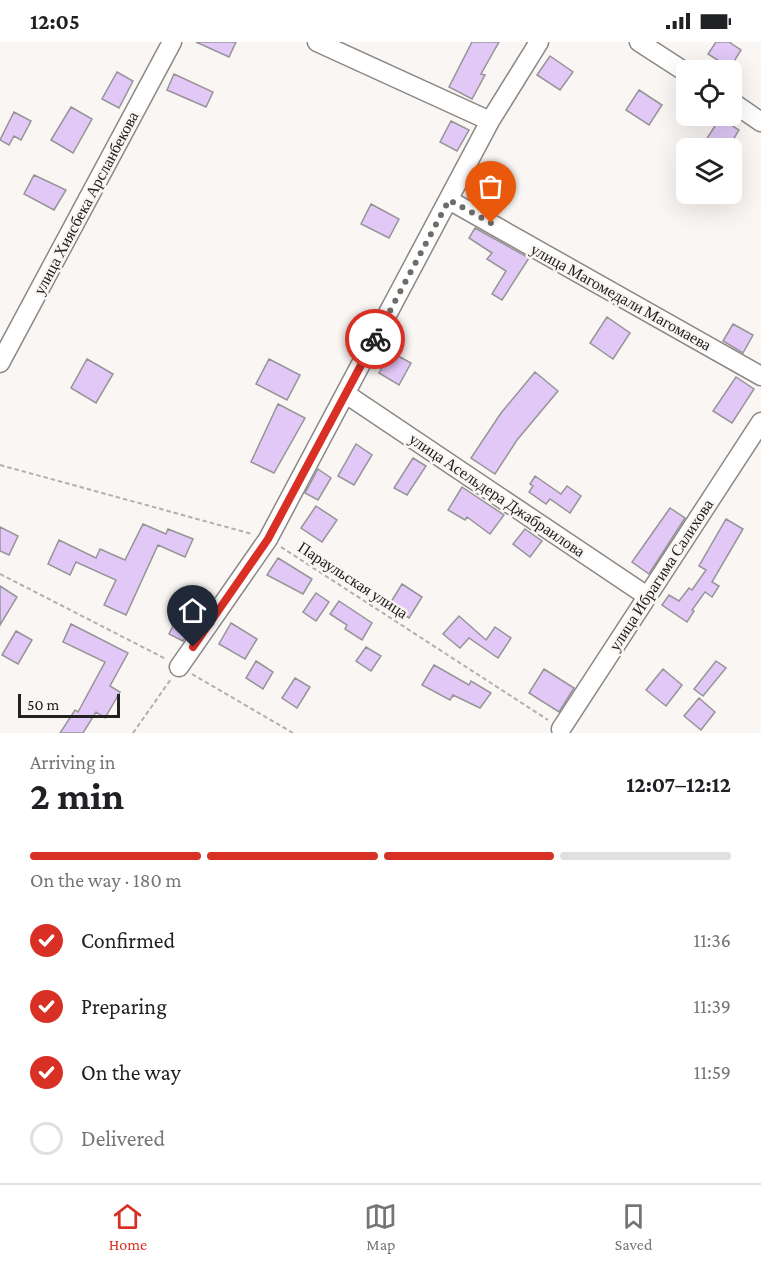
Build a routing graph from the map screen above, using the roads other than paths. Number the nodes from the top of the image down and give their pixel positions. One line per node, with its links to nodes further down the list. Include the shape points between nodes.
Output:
1 (172, 42): 10 (street, улица Хиясбека Арсланбекова)
2 (317, 42): 7 (street)
3 (539, 42): 7 (street)
4 (639, 42): 5 (street)
5 (676, 66)
6 (742, 109): 8 (street)
7 (490, 121): 9 (street)
8 (761, 122)
9 (449, 200): 11 (street, улица Магомедали Магомаева); 12 (street)
10 (0, 363)
11 (761, 376)
12 (346, 394): 14 (street, улица Асельдера Джабраилова); 15 (street, via 268,539)
13 (761, 422): 14 (street, улица Ибрагима Салихова)
14 (647, 596): 16 (street, улица Ибрагима Салихова)
15 (180, 667)
16 (561, 729)

